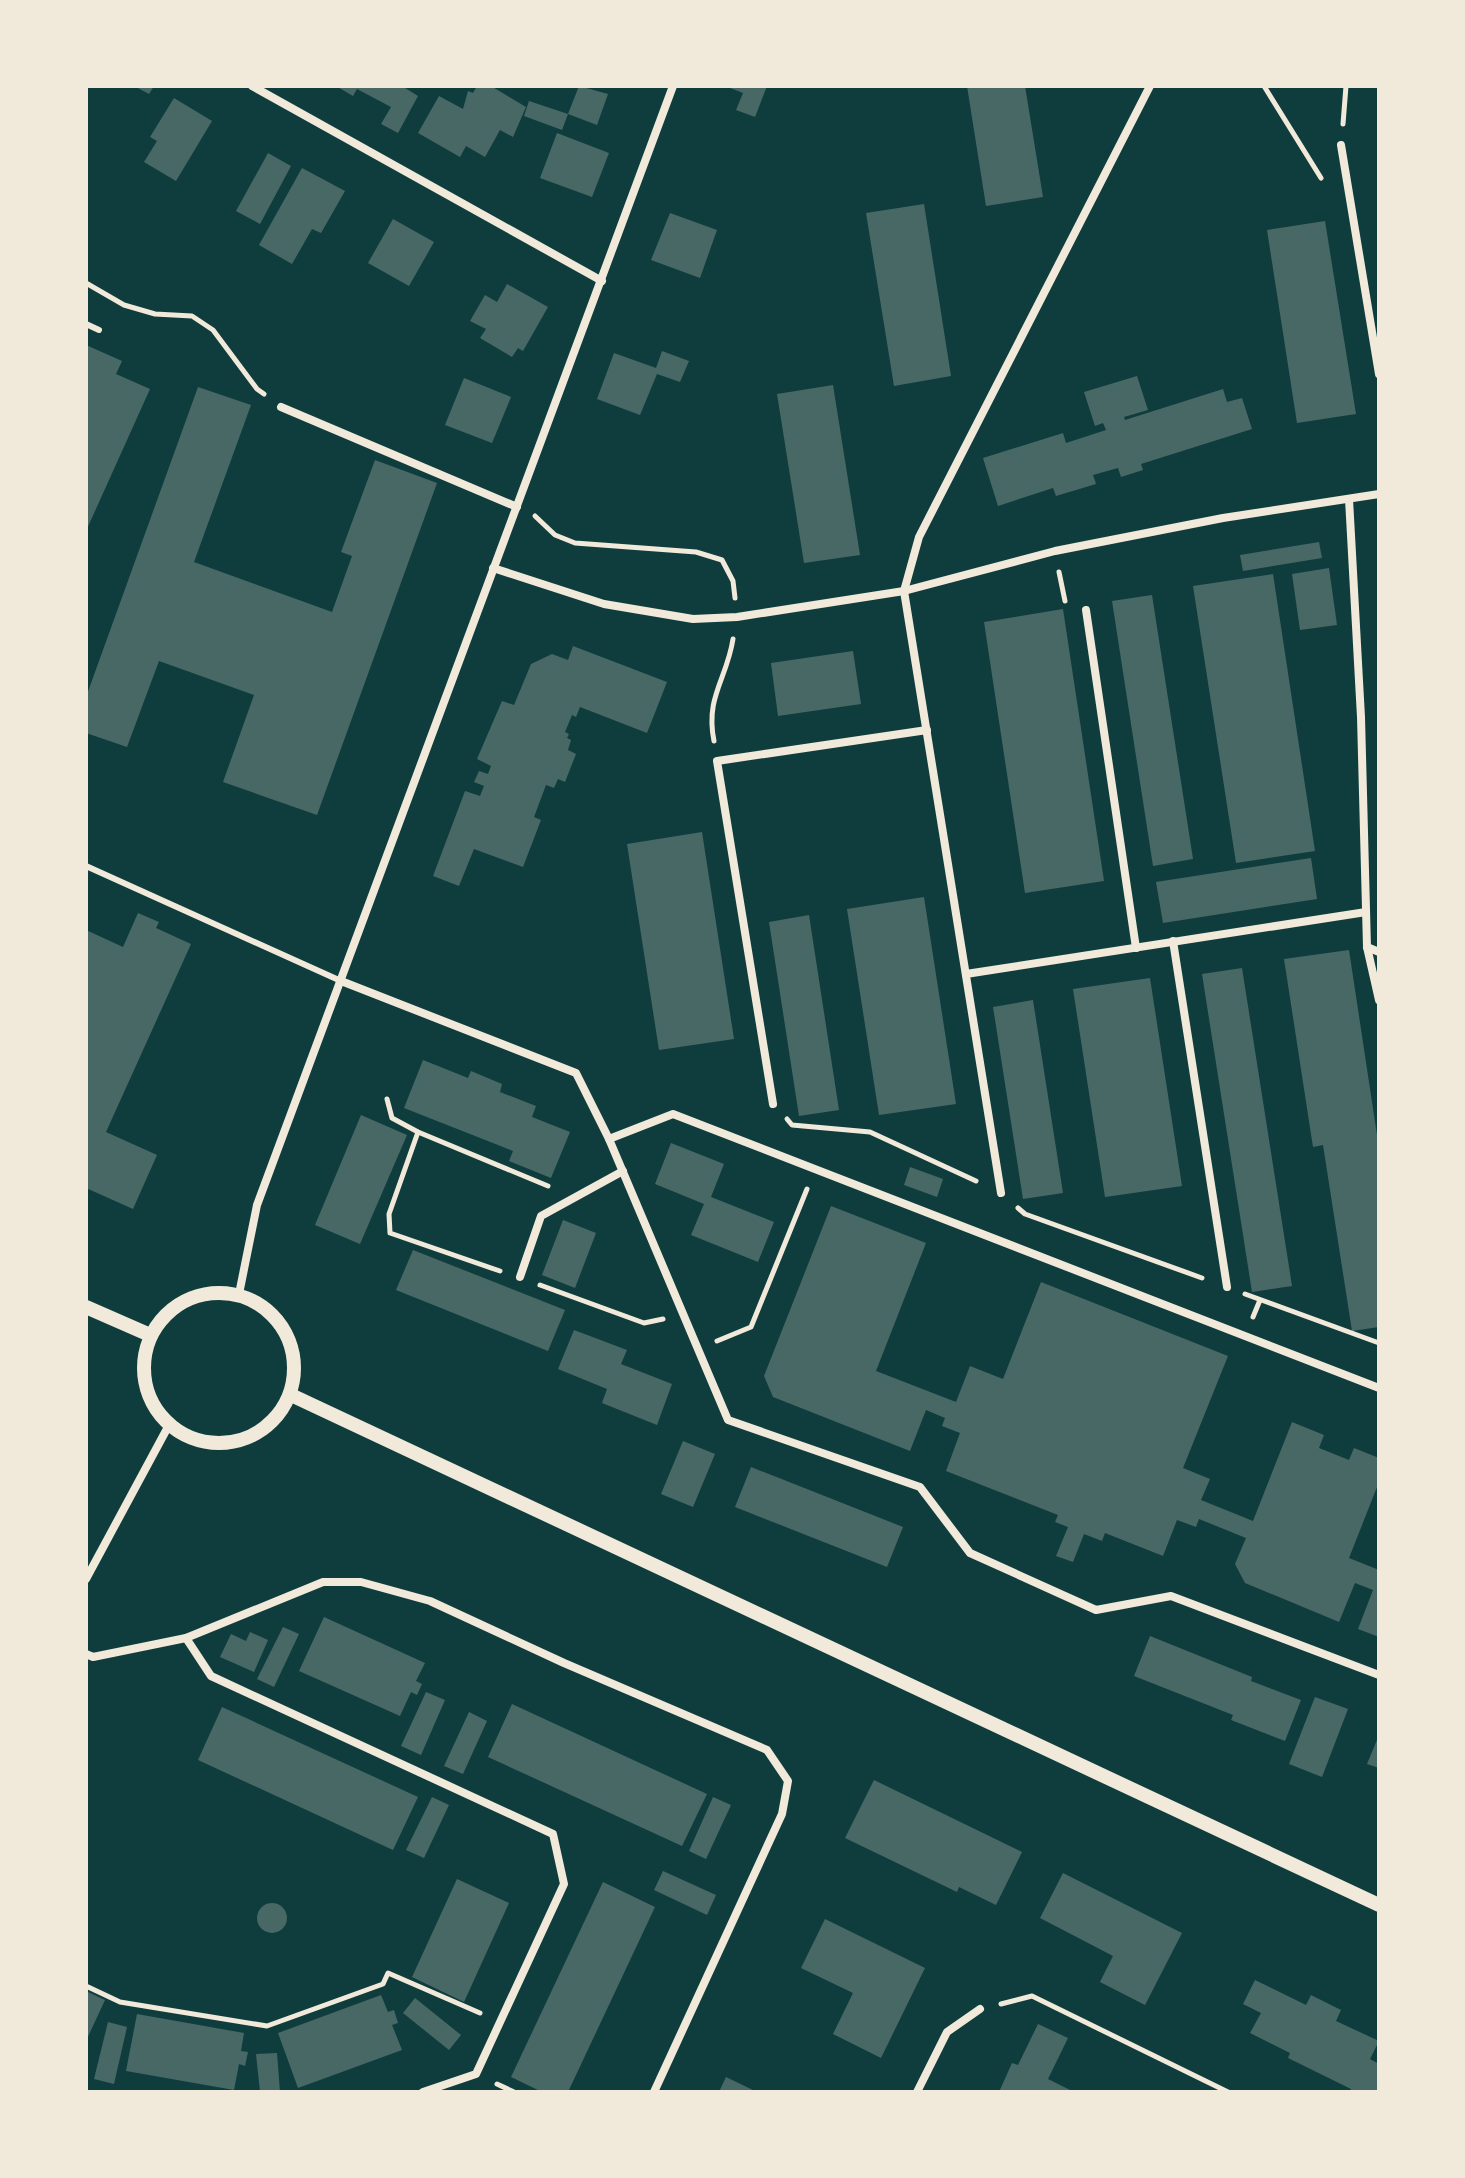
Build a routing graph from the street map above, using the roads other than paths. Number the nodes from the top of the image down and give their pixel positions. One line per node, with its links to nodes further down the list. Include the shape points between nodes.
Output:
1 (252, 86): 5 (street)
2 (673, 86): 5 (street)
3 (1150, 86): 14 (street, via 919,537)
4 (1341, 145): 8 (street)
5 (602, 281): 12 (street)
6 (86, 324): 7 (lane)
7 (99, 330)
8 (1379, 374)
9 (281, 407): 12 (street)
10 (1379, 494): 11 (street)
11 (1349, 499): 14 (street, via 1055,551); 18 (street)
12 (517, 507): 13 (street)
13 (493, 568): 14 (street, via 604,604 693,619); 24 (street)
14 (904, 591): 16 (street)
15 (1086, 610): 21 (street)
16 (927, 730): 23 (street); 26 (street, via 717,761)
17 (86, 866): 24 (lane)
18 (1366, 912): 19 (street); 20 (street)
19 (1173, 941): 21 (street); 31 (street)
20 (1367, 947): 22 (street); 25 (street)
21 (1136, 948): 23 (street)
22 (1379, 952)
23 (966, 974): 29 (street)
24 (341, 981): 27 (street, via 576,1073); 32 (street, via 257,1205)
25 (1379, 1000)
26 (773, 1104)
27 (609, 1139): 28 (street); 35 (street, via 673,1114)
28 (623, 1171): 30 (street, via 541,1216); 41 (street, via 728,1420 920,1487 970,1553 1096,1610 1171,1596)
29 (1001, 1193)
30 (520, 1277)
31 (1227, 1287)
32 (239, 1294): 34 (street, via 213,1292 187,1299); 36 (street, via 281,1322 296,1370)
33 (86, 1307): 34 (street)
34 (150, 1335): 37 (street, via 143,1358 144,1383 153,1407)
35 (1379, 1388)
36 (291, 1395): 37 (street, via 270,1425 238,1442 201,1442); 42 (street)
37 (169, 1425): 38 (street)
38 (86, 1579)
39 (186, 1638): 40 (street, via 93,1657); 44 (street, via 211,1676 553,1834 564,1884 476,2074); 45 (street, via 323,1582 361,1582 430,1601 767,1750 788,1781 782,1814)
40 (86, 1654)
41 (1379, 1675)
42 (1379, 1905)
43 (980, 2009): 46 (street, via 947,2032)
44 (423, 2092)
45 (654, 2092)
46 (917, 2092)

